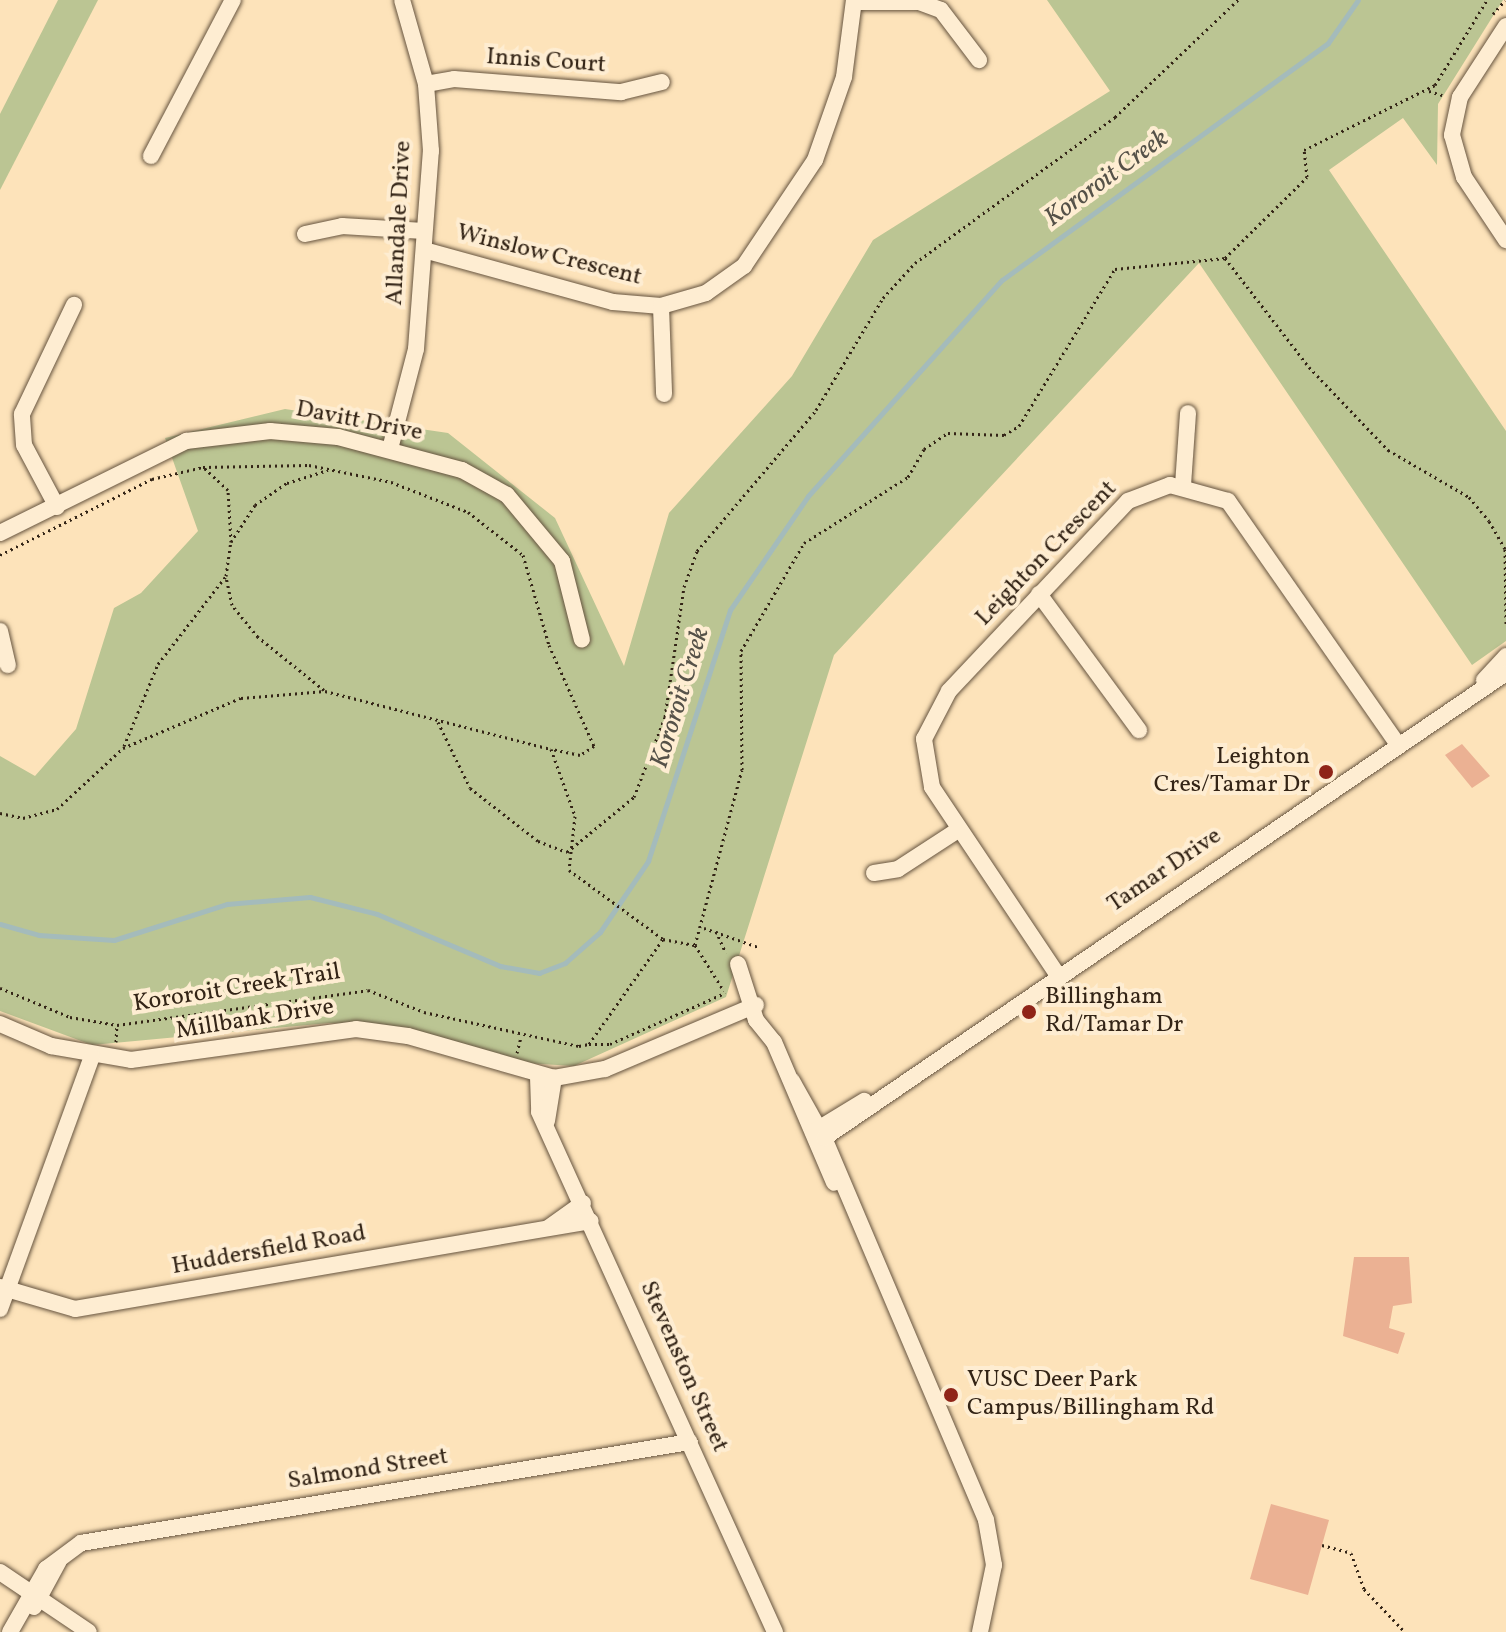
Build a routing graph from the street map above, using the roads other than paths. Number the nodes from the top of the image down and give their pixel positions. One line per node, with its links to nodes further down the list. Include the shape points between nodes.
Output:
1 (233, 0): 8 (street)
2 (402, 0): 7 (street, Allandale Drive)
3 (854, 1): 5 (street, via 919,2 941,10); 14 (street, Winslow Crescent, via 844,77 815,160 744,266 706,293)
4 (1506, 26): 11 (street, via 1460,97 1452,135 1464,177)
5 (979, 60)
6 (662, 82): 7 (street, Innis Court, via 621,92 454,79)
7 (426, 84): 9 (street, Allandale Drive, via 431,151)
8 (151, 156)
9 (424, 231): 10 (street, via 342,226); 12 (street, Allandale Drive)
10 (305, 234)
11 (1506, 240)
12 (424, 250): 14 (street, Winslow Crescent, via 613,302); 17 (street, Allandale Drive, via 416,349)
13 (74, 305): 19 (street, via 31,387 21,428)
14 (661, 306): 15 (street)
15 (664, 394)
16 (1188, 413): 18 (street)
17 (390, 449): 19 (street, Davitt Drive, via 303,432 210,436 153,454); 23 (street, Davitt Drive, via 462,470 517,505 562,561)
18 (1183, 485): 21 (street, Leighton Crescent, via 1128,501); 29 (street, via 1213,493 1240,513)
19 (57, 507): 20 (street, Davitt Drive)
20 (0, 533)
21 (1039, 594): 28 (street); 30 (street, Leighton Crescent, via 949,691 927,725 926,771)
22 (0, 631): 25 (street)
23 (582, 640)
24 (1506, 656): 27 (street, Tamar Drive)
25 (8, 665)
26 (1506, 673): 27 (street, Tamar Drive)
27 (1477, 687): 29 (street, Tamar Drive)
28 (1139, 730)
29 (1397, 743): 33 (street, Tamar Drive)
30 (958, 830): 31 (street, via 898,869); 33 (street, Leighton Crescent)
31 (874, 873)
32 (738, 964): 34 (street)
33 (1057, 974): 38 (street, Tamar Drive)
34 (754, 1000): 37 (street, Millbank Drive, via 605,1069); 38 (street, via 769,1014 774,1042)
35 (0, 1024): 36 (street, Millbank Drive)
36 (92, 1056): 37 (street, Millbank Drive, via 161,1059 356,1029 408,1036); 42 (street)
37 (546, 1078): 39 (street, Stevenston Street, via 547,1121)
38 (818, 1133): 52 (street, via 988,1527 994,1565)
39 (583, 1203): 40 (street, Stevenston Street); 41 (street, Huddersfield Road)
40 (591, 1221): 41 (street, Huddersfield Road); 44 (street, Stevenston Street)
41 (548, 1228): 42 (street, Huddersfield Road, via 75,1309)
42 (4, 1288): 43 (street)
43 (0, 1309)
44 (683, 1426): 45 (street, Stevenston Street); 46 (street)
45 (690, 1442): 46 (street, Salmond Street); 51 (street, Stevenston Street)
46 (647, 1449): 48 (street, Salmond Street, via 87,1542 60,1559)
47 (0, 1572): 48 (street)
48 (35, 1596): 49 (street, Salmond Street); 50 (street)
49 (11, 1632)
50 (89, 1632)
51 (775, 1632)
52 (980, 1632)

